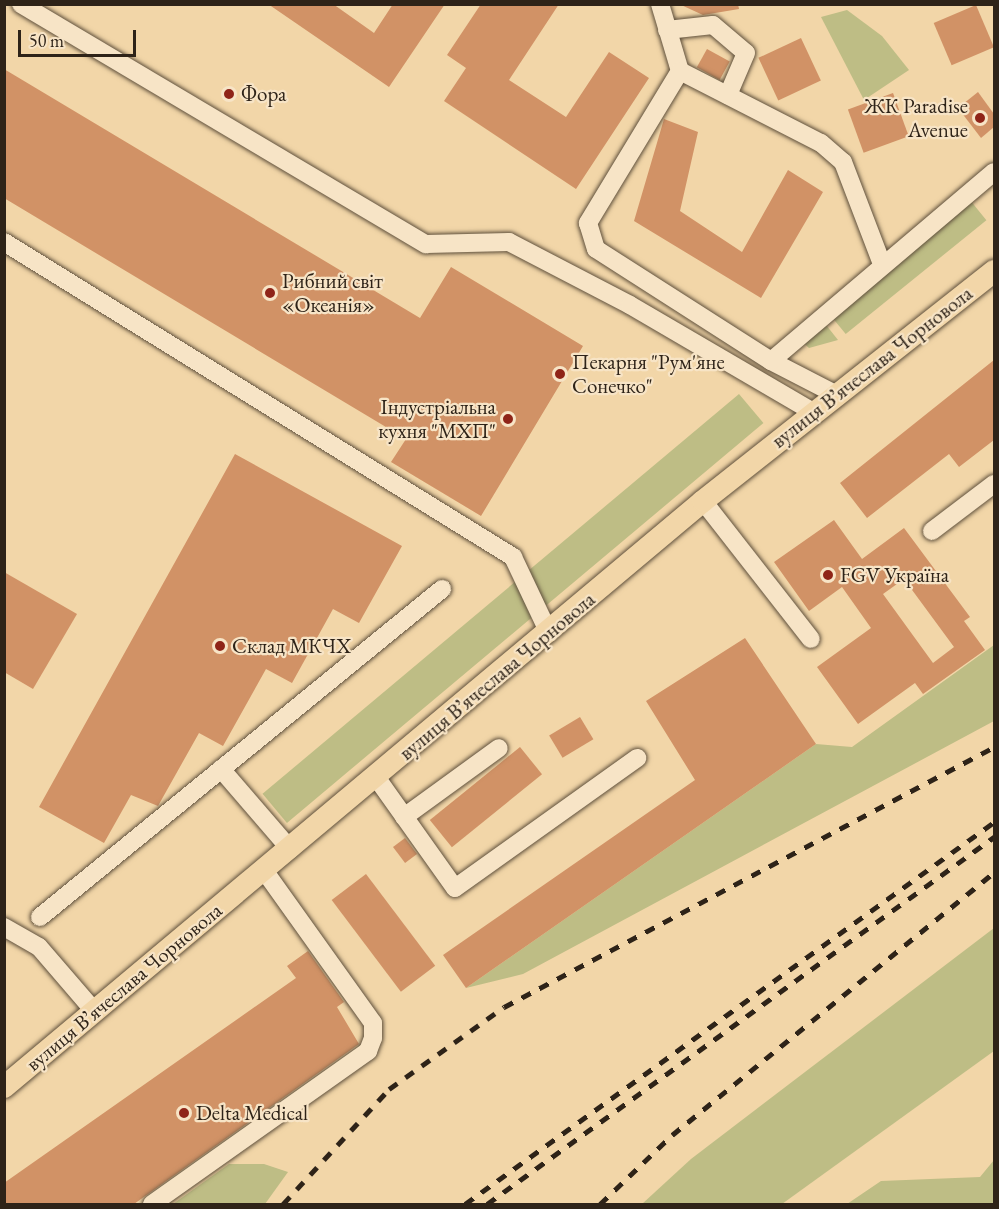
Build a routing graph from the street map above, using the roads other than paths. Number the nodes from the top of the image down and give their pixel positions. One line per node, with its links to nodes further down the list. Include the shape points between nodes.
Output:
1 (21, 4): 12 (lane, via 426,244 509,242 630,305)
2 (660, 4): 3 (lane)
3 (668, 30): 4 (lane); 5 (lane, via 713,25 746,53)
4 (680, 71): 5 (lane); 10 (lane, via 588,223 596,249)
5 (728, 95): 8 (lane, via 821,143 843,162)
6 (994, 172): 8 (lane)
7 (4, 242): 17 (lane, via 513,557)
8 (882, 264): 10 (lane)
9 (994, 271): 11 (main road, вулиця Вʼячеслава Чорновола)
10 (771, 361): 11 (lane)
11 (835, 394): 12 (main road, вулиця Вʼячеслава Чорновола)
12 (813, 412): 14 (main road, вулиця Вʼячеслава Чорновола)
13 (994, 484): 15 (lane)
14 (703, 501): 17 (main road, вулиця Вʼячеслава Чорновола); 18 (lane)
15 (932, 531)
16 (442, 589): 21 (lane)
17 (549, 633): 22 (main road, вулиця Вʼячеслава Чорновола)
18 (811, 639)
19 (499, 748): 23 (lane)
20 (637, 758): 23 (lane, via 455,888)
21 (221, 769): 24 (lane); 26 (lane)
22 (376, 777): 23 (lane); 24 (main road, вулиця Вʼячеслава Чорновола)
23 (404, 817)
24 (290, 849): 25 (main road, вулиця Вʼячеслава Чорновола)
25 (264, 870): 28 (main road, вулиця Вʼячеслава Чорновола); 30 (lane, via 373,1023 373,1038 368,1051)
26 (40, 917)
27 (4, 927): 28 (lane, via 39,947)
28 (95, 1012): 29 (main road, вулиця Вʼячеслава Чорновола)
29 (4, 1087)
30 (152, 1204)

